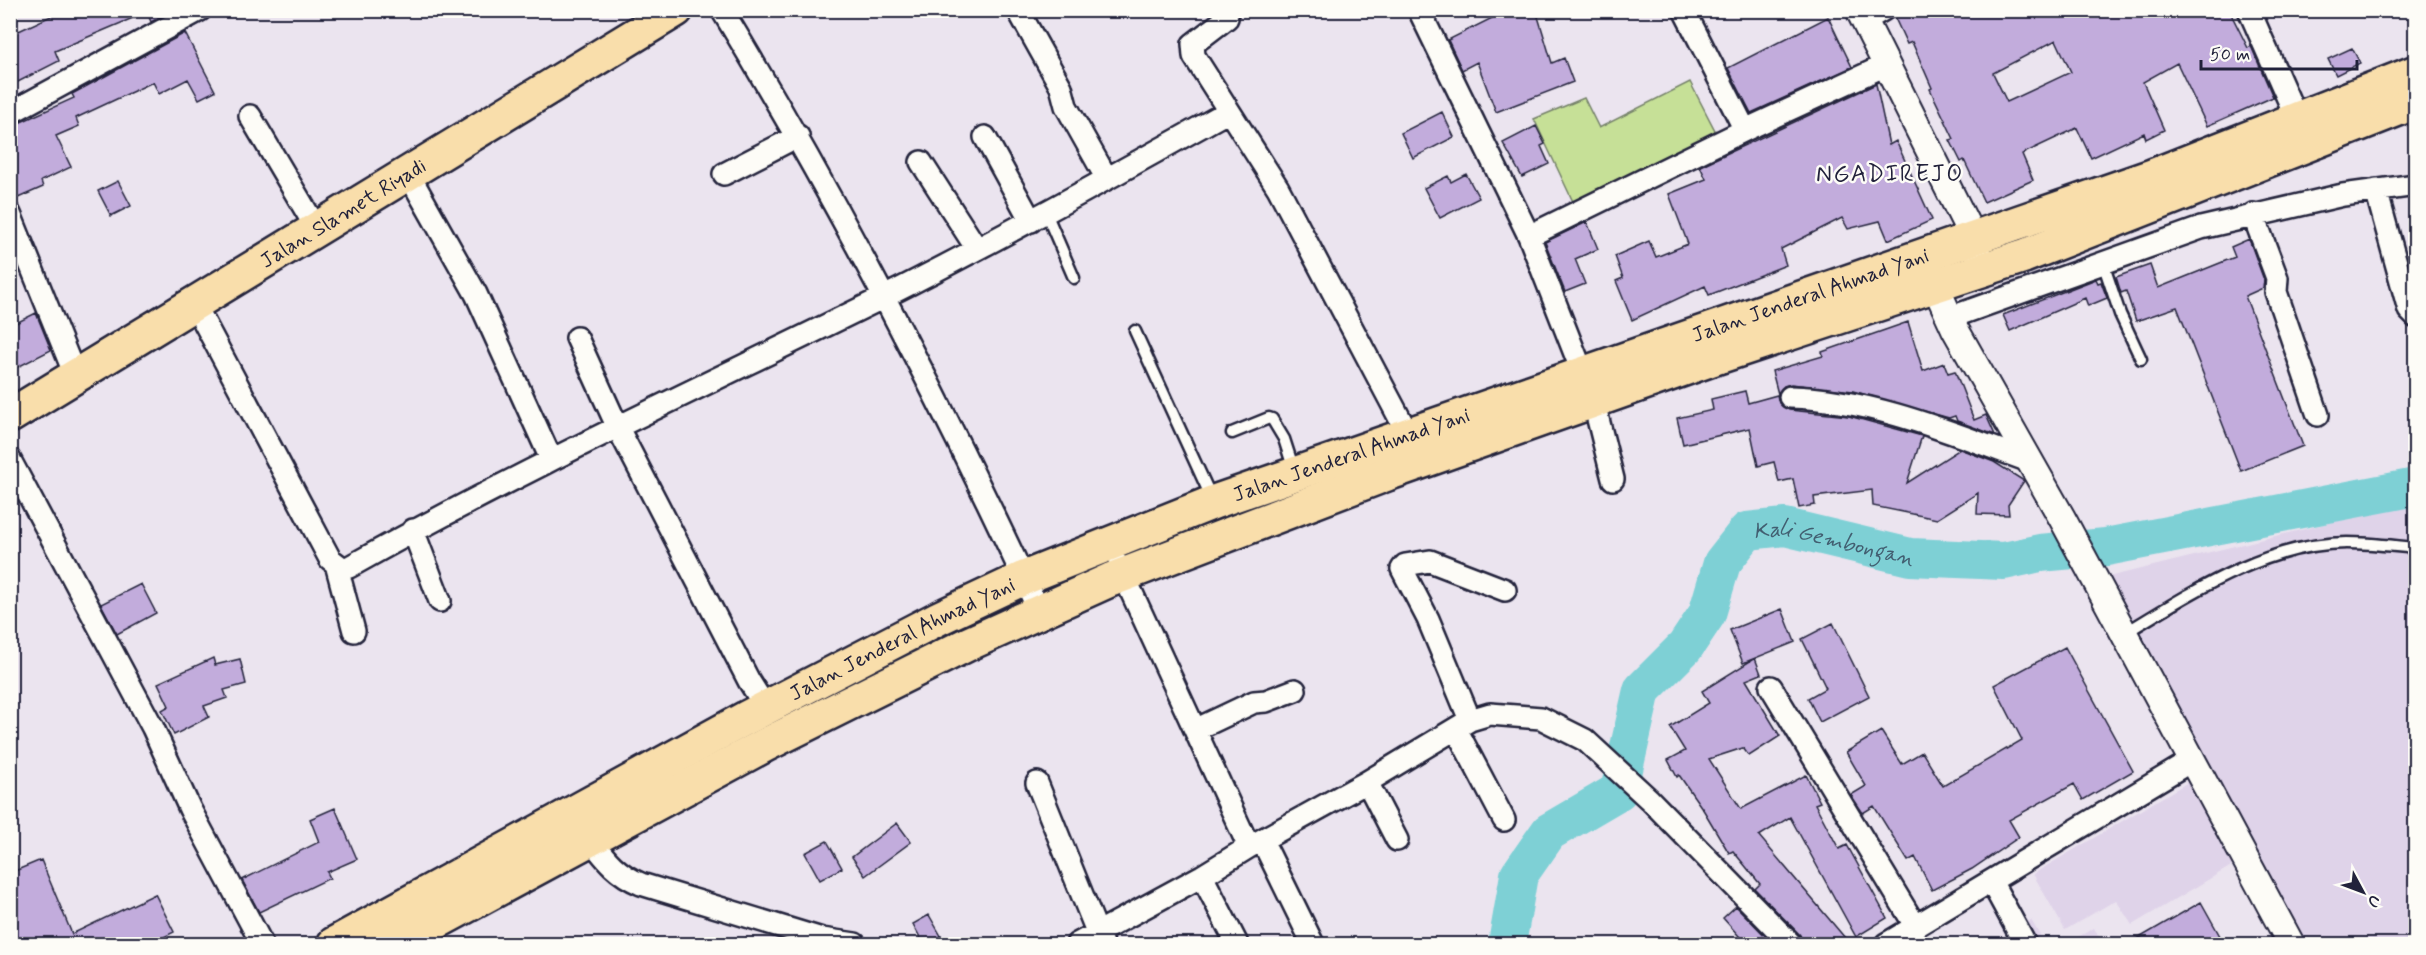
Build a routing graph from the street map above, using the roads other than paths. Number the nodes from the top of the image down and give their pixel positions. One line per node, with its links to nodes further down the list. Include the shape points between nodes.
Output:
1 (200, 10): 10 (street)
2 (676, 10): 23 (main road, Jalan Slamet Riyadi)
3 (722, 10): 19 (street)
4 (1018, 10): 24 (street)
5 (1419, 10): 31 (street)
6 (1684, 10): 18 (street)
7 (2249, 10): 17 (street)
8 (1230, 13): 14 (street, via 1197,39 1191,49)
9 (1869, 14): 11 (street)
10 (178, 16): 15 (street)
11 (1886, 65): 18 (street); 32 (street)
12 (2415, 72): 17 (main road, Jalan Jenderal Ahmad Yani)
13 (2415, 102): 36 (main road, Jalan Jenderal Ahmad Yani)
14 (1229, 111): 24 (street); 53 (street, via 1306,237)
15 (10, 113)
16 (250, 116): 30 (street)
17 (2297, 119): 32 (main road, Jalan Jenderal Ahmad Yani, via 2152,176)
18 (1745, 130): 31 (street)
19 (798, 136): 22 (street); 39 (street)
20 (985, 137): 29 (street)
21 (921, 162): 33 (street)
22 (724, 174)
23 (409, 175): 30 (main road, Jalan Slamet Riyadi); 54 (street, via 476,294)
24 (1107, 179): 29 (street)
25 (2415, 185): 26 (street)
26 (2376, 190): 28 (street); 41 (street, via 2409,310)
27 (10, 214): 46 (street)
28 (2253, 214): 35 (street, via 2200,228); 49 (street, via 2277,278 2276,292)
29 (1038, 217): 33 (street); 37 (lane)
30 (318, 231): 40 (main road, Jalan Slamet Riyadi)
31 (1529, 237): 47 (street)
32 (1972, 238): 34 (main road, Jalan Jenderal Ahmad Yani); 36 (street)
33 (977, 249): 39 (street)
34 (1921, 254): 38 (street); 47 (main road, Jalan Jenderal Ahmad Yani)
35 (2103, 263): 42 (street); 45 (lane)
36 (1982, 270): 38 (main road, Jalan Jenderal Ahmad Yani)
37 (1074, 278)
38 (1935, 286): 42 (street); 47 (main road, Jalan Jenderal Ahmad Yani)
39 (885, 296): 51 (street); 65 (street)
40 (194, 303): 46 (main road, Jalan Slamet Riyadi); 63 (street, via 313,530)
41 (2415, 317)
42 (1949, 318): 56 (street)
43 (1135, 331): 59 (lane)
44 (577, 338): 51 (street)
45 (2141, 359)
46 (75, 375): 50 (main road, Jalan Slamet Riyadi)
47 (1588, 389): 53 (main road, Jalan Jenderal Ahmad Yani); 58 (street); 64 (main road, Jalan Jenderal Ahmad Yani, via 1387,474)
48 (1790, 397): 56 (street, via 1865,406)
49 (2318, 415)
50 (10, 416)
51 (618, 428): 54 (street); 73 (street)
52 (1232, 433): 57 (lane, via 1272,419 1284,439)
53 (1408, 434): 57 (main road, Jalan Jenderal Ahmad Yani)
54 (551, 459): 60 (street)
55 (10, 460): 88 (street, via 153,728 190,809)
56 (2029, 461): 70 (street)
57 (1295, 474): 59 (main road, Jalan Jenderal Ahmad Yani)
58 (1612, 479)
59 (1214, 502): 61 (main road, Jalan Jenderal Ahmad Yani)
60 (413, 530): 63 (street, via 349,567); 67 (street)
61 (1109, 542): 64 (street); 65 (main road, Jalan Jenderal Ahmad Yani)
62 (2415, 548): 70 (lane, via 2346,543 2265,558 2192,594)
63 (336, 564): 69 (street)
64 (1123, 574): 68 (main road, Jalan Jenderal Ahmad Yani); 75 (street)
65 (1024, 578): 68 (street); 73 (main road, Jalan Jenderal Ahmad Yani)
66 (1505, 590): 74 (street, via 1430,561 1405,565 1402,569 1428,619)
67 (440, 601)
68 (1040, 613): 80 (main road, Jalan Jenderal Ahmad Yani, via 821,716)
69 (354, 631)
70 (2125, 634): 76 (street)
71 (1771, 687): 85 (street)
72 (1295, 690): 75 (street, via 1254,702)
73 (766, 708): 89 (main road, Jalan Jenderal Ahmad Yani)
74 (1463, 725): 77 (street); 79 (street); 95 (street, via 1490,714 1541,718 1585,740 1650,800)
75 (1196, 730): 82 (street)
76 (2191, 761): 84 (street); 98 (street)
77 (1367, 782): 81 (street); 82 (street)
78 (1037, 783): 86 (street)
79 (1504, 820)
80 (591, 840): 87 (street, via 610,866 626,878); 90 (main road, Jalan Jenderal Ahmad Yani)
81 (1397, 840)
82 (1255, 843): 83 (street); 94 (street)
83 (1202, 876): 86 (street); 93 (street)
84 (1992, 883): 85 (street); 97 (street)
85 (1916, 927): 96 (street)
86 (1099, 939): 92 (street)
87 (819, 942): 91 (street)
88 (262, 945)
89 (334, 945)
90 (396, 945)
91 (855, 945)
92 (1077, 945)
93 (1237, 945)
94 (1313, 945)
95 (1791, 945)
96 (1886, 945)
97 (2025, 945)
98 (2290, 945)

